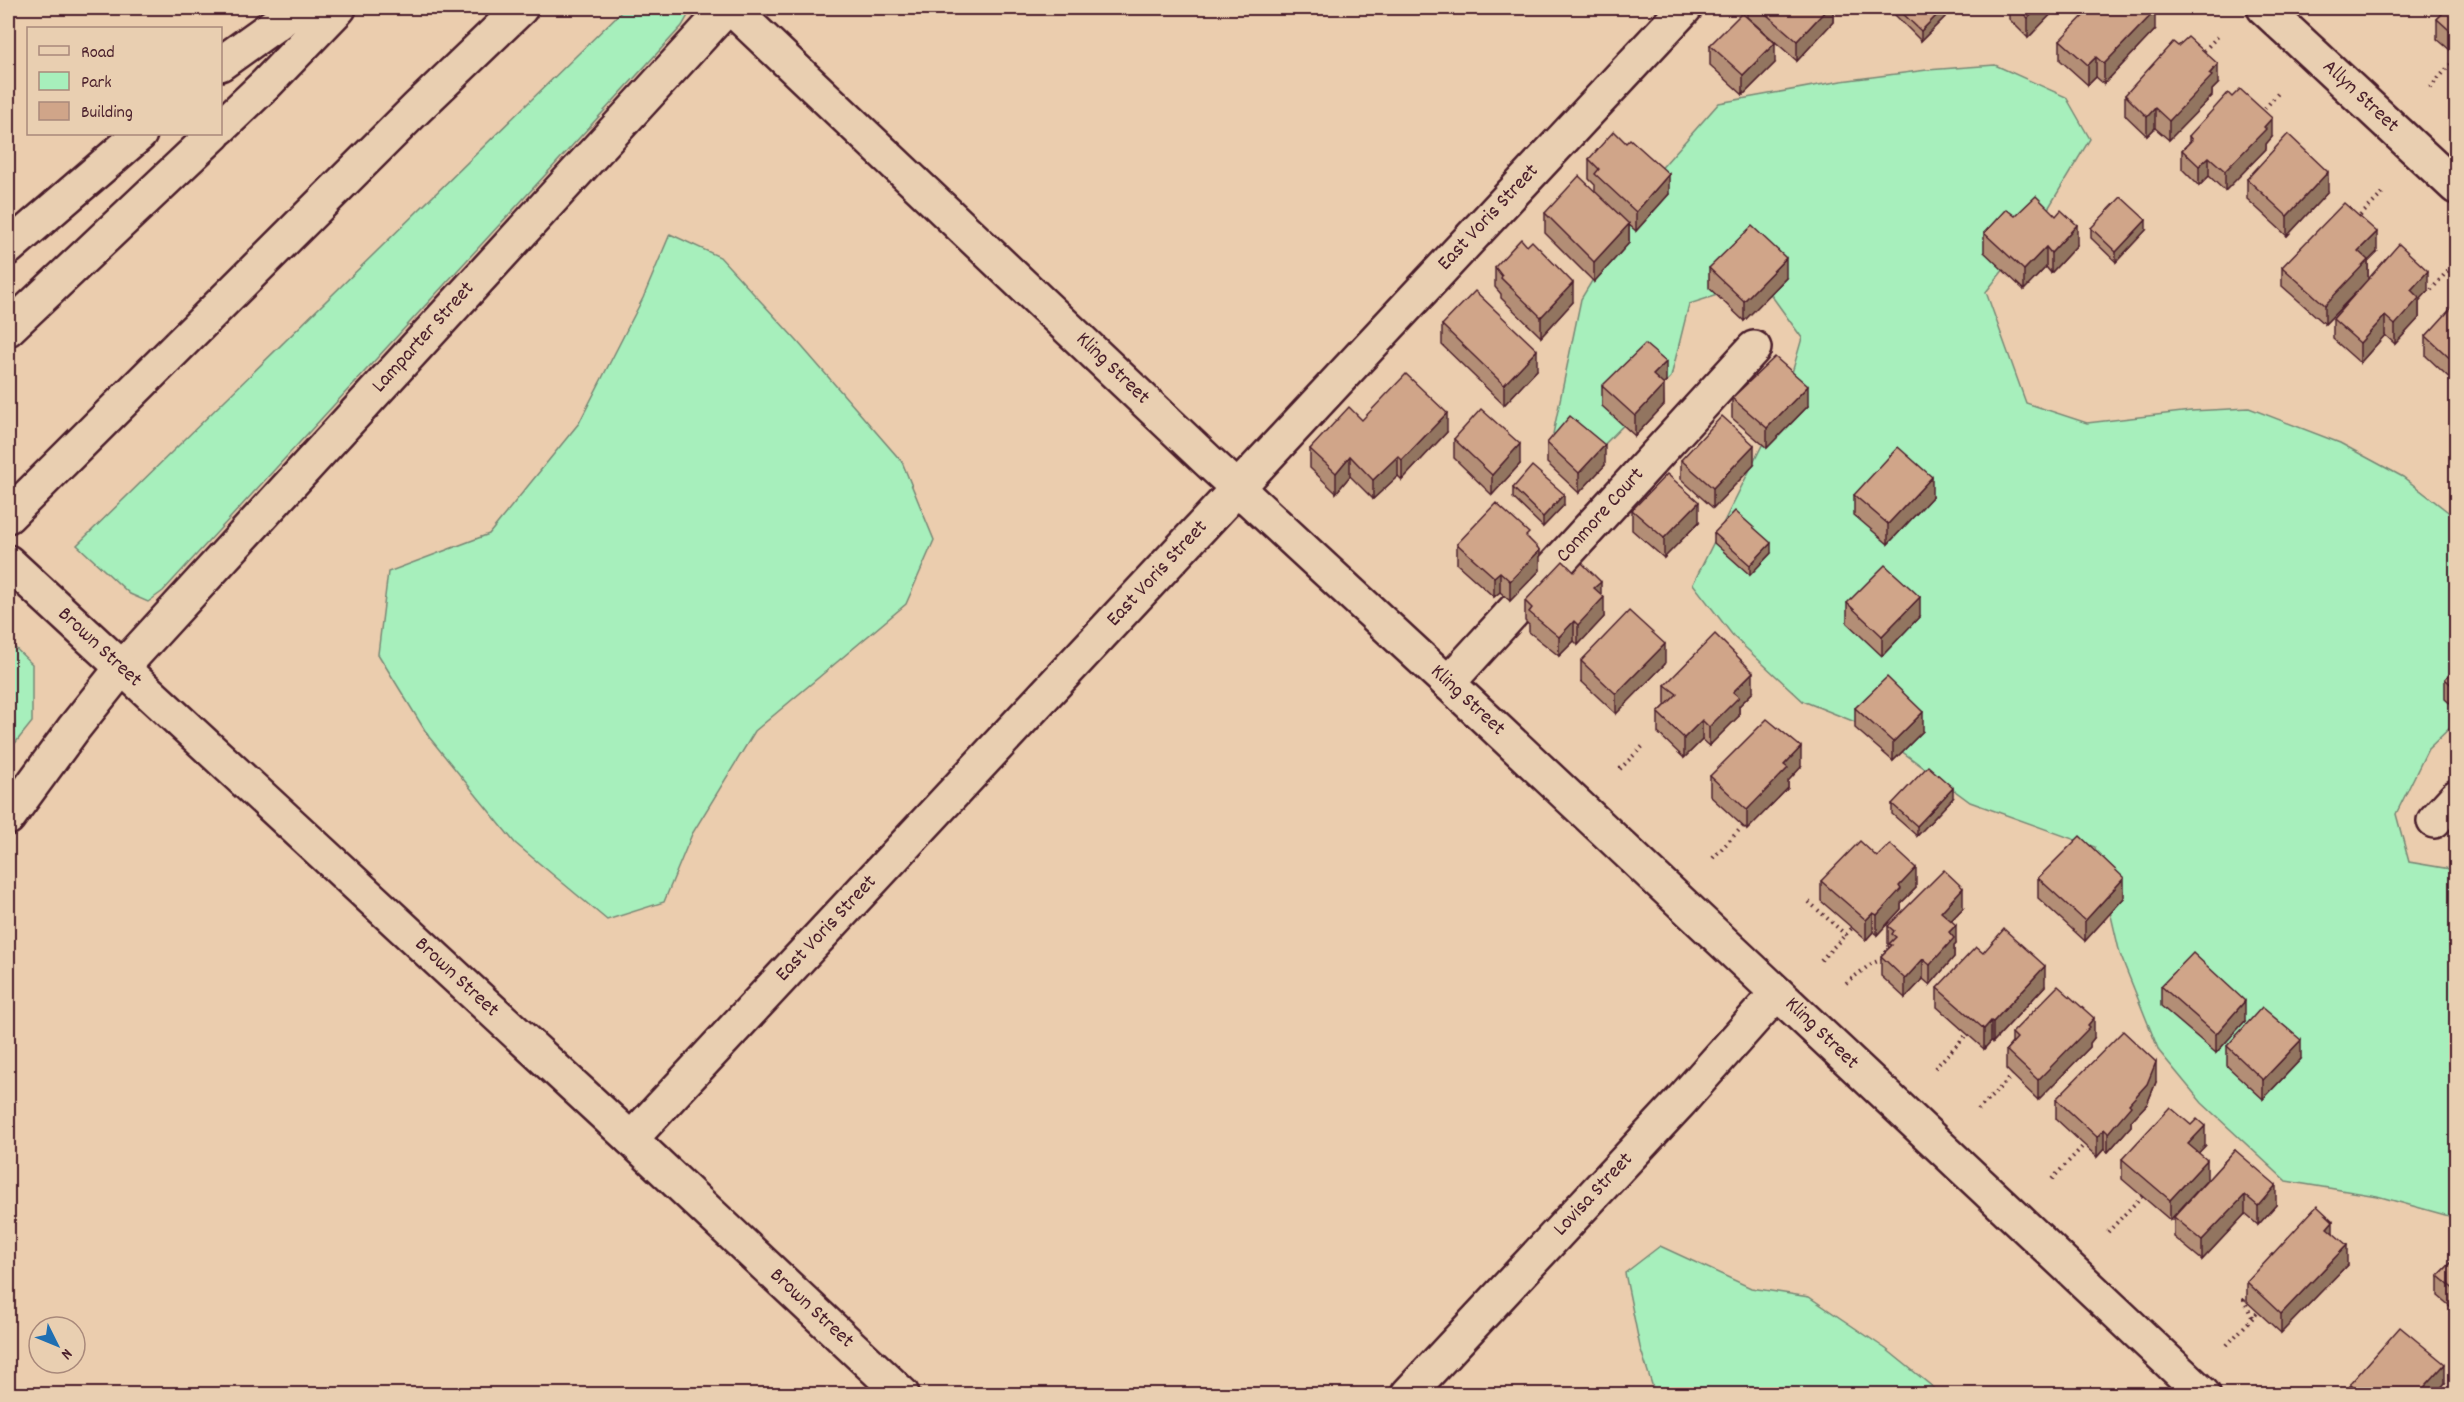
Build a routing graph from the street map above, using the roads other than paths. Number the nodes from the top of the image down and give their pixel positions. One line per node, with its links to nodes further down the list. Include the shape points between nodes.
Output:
1 (298, 8): 7 (main road)
2 (339, 8): 8 (main road)
3 (521, 8): 16 (main road)
4 (729, 8): 15 (main road, Kling Street); 18 (main road, Lamparter Street)
5 (1685, 8): 15 (main road, East Voris Street)
6 (2264, 8): 11 (main road, Allyn Street)
7 (222, 63)
8 (222, 126)
9 (139, 135): 12 (main road)
10 (213, 135): 13 (main road)
11 (2457, 187)
12 (8, 248)
13 (8, 329)
14 (1754, 348): 19 (main road, Conmore Court)
15 (1238, 489): 19 (main road, Kling Street); 24 (main road, East Voris Street)
16 (8, 516)
17 (8, 562): 18 (main road, Brown Street)
18 (121, 669): 21 (main road, Lamparter Street); 24 (main road, Brown Street)
19 (1448, 683): 23 (main road, Kling Street)
20 (2457, 797): 22 (main road)
21 (8, 818)
22 (2434, 821)
23 (1777, 993): 26 (main road, Lovisa Street); 27 (main road, Kling Street)
24 (631, 1139): 25 (main road, Brown Street)
25 (902, 1395)
26 (1408, 1395)
27 (2203, 1395)

